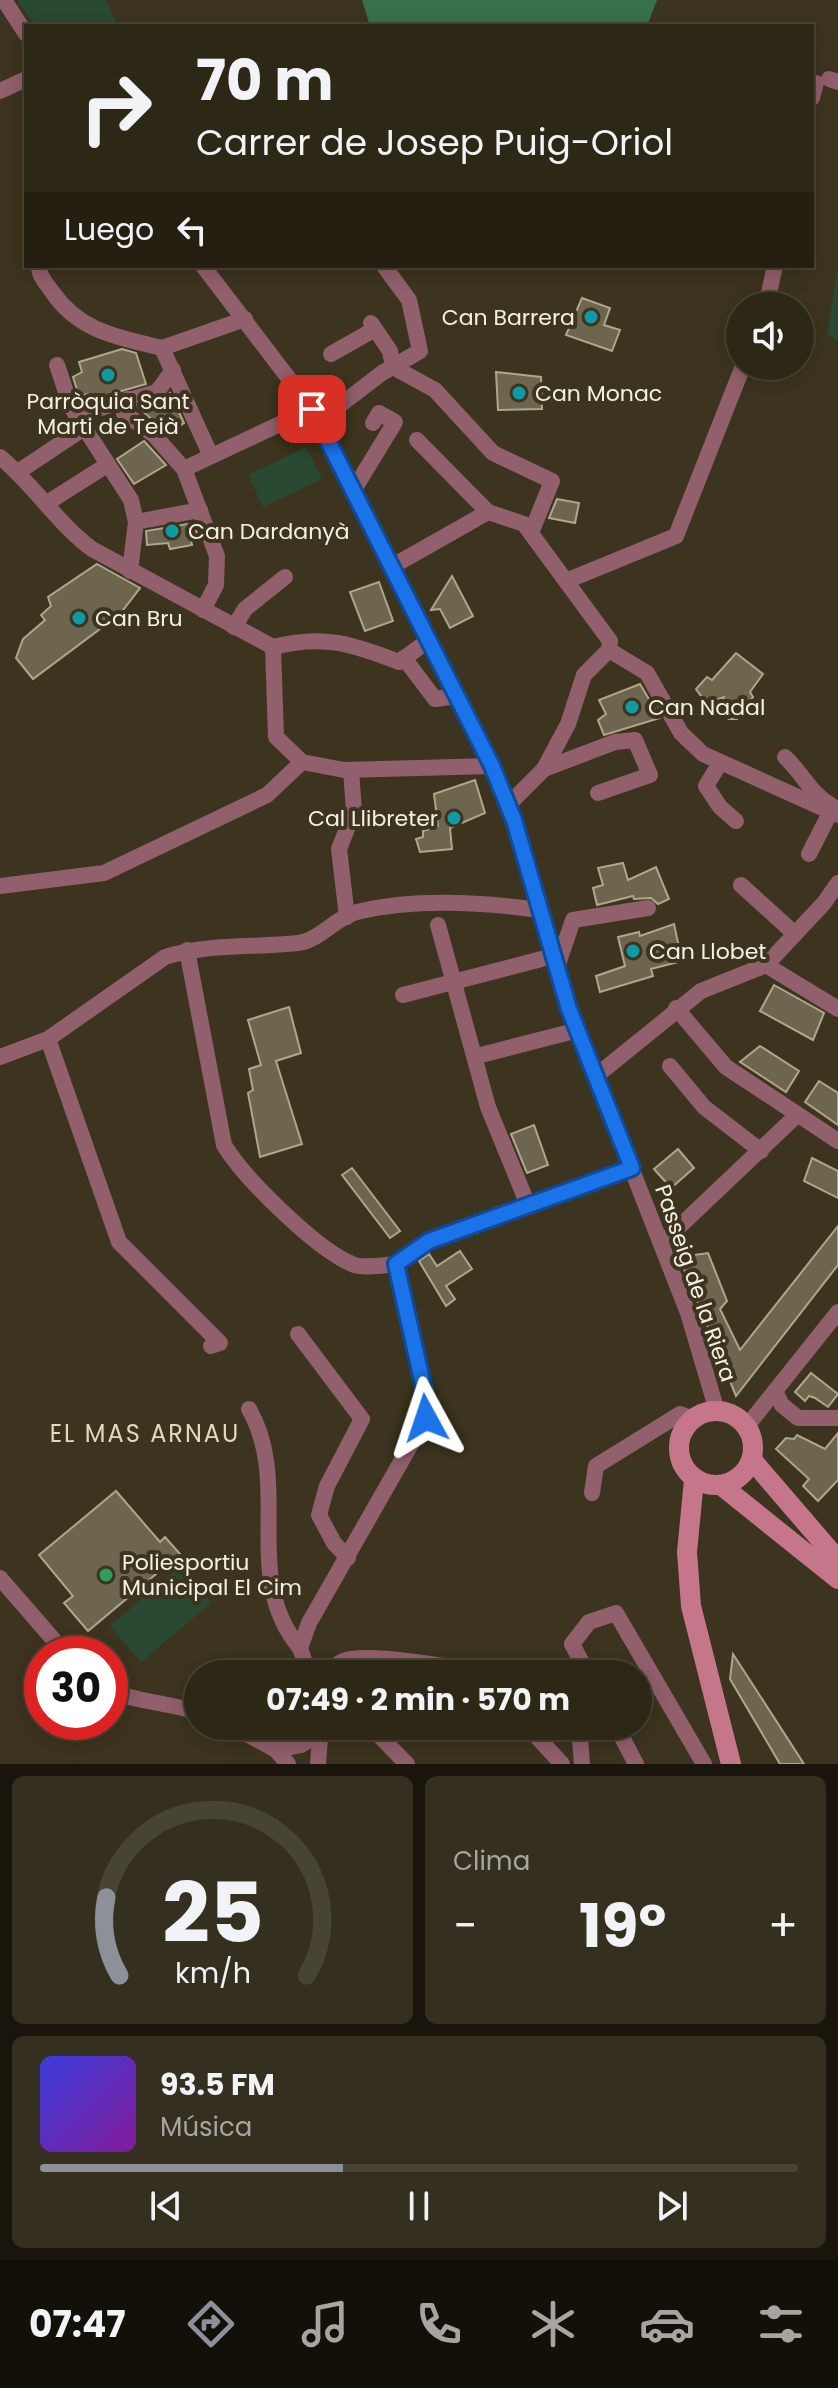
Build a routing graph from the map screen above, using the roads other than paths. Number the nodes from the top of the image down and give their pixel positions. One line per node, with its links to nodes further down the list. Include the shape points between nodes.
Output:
1 (4, 0): 2 (street)
2 (24, 31)
3 (24, 80): 4 (street)
4 (0, 91)
5 (39, 268): 11 (street, via 77,320 95,331)
6 (205, 268): 10 (street, Passeig de la Riera)
7 (385, 268): 14 (street, via 409,300 420,351)
8 (775, 268): 9 (street)
9 (769, 292)
10 (245, 319): 11 (street); 18 (street, Passeig de la Riera)
11 (162, 348): 15 (street)
12 (331, 354): 14 (street, via 373,326 390,351)
13 (57, 365): 19 (street)
14 (393, 367): 18 (street); 32 (street, via 435,390 493,453 552,481)
15 (173, 370): 17 (street, via 157,392); 22 (street)
16 (737, 380): 36 (street, via 676,536)
17 (128, 399): 19 (street); 25 (street, via 124,413 154,435)
18 (315, 416): 22 (street); 27 (street, Passeig de la Riera)
19 (80, 422): 24 (street); 26 (street)
20 (373, 423): 27 (street, via 379,413 395,422)
21 (417, 440): 30 (street)
22 (210, 454): 25 (street)
23 (0, 457): 26 (street)
24 (107, 465): 28 (street); 31 (street, via 131,500)
25 (184, 469): 29 (street)
26 (18, 472): 28 (street)
27 (353, 491): 33 (street, Passeig de la Riera)
28 (47, 503): 34 (street, via 76,537)
29 (200, 510): 31 (street); 37 (street, via 217,556 216,585)
30 (488, 512): 32 (street, via 524,524); 33 (street)
31 (136, 522): 34 (street)
32 (531, 533): 36 (street)
33 (391, 567): 39 (street, Passeig de la Riera)
34 (130, 571): 37 (street)
35 (285, 577): 38 (street, via 245,609)
36 (566, 581): 40 (street)
37 (203, 610): 38 (street)
38 (234, 627): 41 (street)
39 (429, 640): 42 (street); 43 (street, Passeig de la Riera)
40 (609, 646): 46 (street, via 647,673 681,733); 48 (street, via 584,675 568,724)
41 (273, 647): 42 (street, via 348,642 399,662); 45 (street, via 276,737)
42 (404, 658): 43 (street, via 435,699)
43 (457, 696): 47 (street, Passeig de la Riera)
44 (785, 757): 52 (street, via 806,777 812,794)
45 (302, 762): 49 (street); 57 (street, via 267,795 104,873)
46 (720, 763): 52 (street); 53 (street, via 706,786)
47 (492, 766): 49 (street); 51 (street, Passeig de la Riera)
48 (544, 769): 50 (street, via 615,742 635,740 650,775); 51 (street)
49 (351, 770): 60 (street, via 354,811 339,849)
50 (598, 793)
51 (508, 805): 59 (street, Passeig de la Riera)
52 (835, 813): 54 (street)
53 (736, 821)
54 (809, 854)
55 (838, 883): 62 (street)
56 (741, 885): 62 (street)
57 (0, 886)
58 (648, 908): 64 (street, via 573,920)
59 (539, 910): 60 (street, via 430,904); 64 (street, Passeig de la Riera)
60 (347, 917): 63 (street, via 302,943)
61 (438, 925): 66 (street)
62 (795, 934): 65 (street)
63 (187, 950): 71 (street, via 165,957); 82 (street, via 224,1145 239,1171 354,1265)
64 (555, 962): 66 (street); 70 (street, Passeig de la Riera)
65 (766, 965): 68 (street, via 701,991); 69 (street)
66 (453, 982): 67 (street); 80 (street, via 488,1107)
67 (403, 995)
68 (676, 1008): 75 (street); 76 (street, via 726,1067)
69 (838, 1009)
70 (578, 1030): 72 (street); 75 (street, Passeig de la Riera)
71 (48, 1039): 73 (street); 85 (street, via 119,1242 220,1343)
72 (481, 1055)
73 (0, 1057)
74 (670, 1066): 78 (street, via 704,1107)
75 (596, 1076): 79 (street, Passeig de la Riera)
76 (797, 1115): 77 (street); 78 (street)
77 (838, 1141)
78 (761, 1151): 81 (street)
79 (632, 1168): 80 (street); 81 (street, Passeig de la Riera)
80 (528, 1205): 82 (street, via 429,1241)
81 (661, 1244): 88 (street, Passeig de la Riera)
82 (396, 1264): 96 (street, via 426,1418)
83 (838, 1312): 86 (street)
84 (298, 1334): 96 (street, via 362,1419 327,1486 319,1515)
85 (211, 1346)
86 (775, 1391): 89 (street, via 798,1418); 91 (street)
87 (249, 1409): 102 (street, via 263,1434 271,1484 267,1560 274,1597 282,1624)
88 (717, 1411): 90 (street); 91 (street, via 734,1415)
89 (838, 1418)
90 (693, 1419): 93 (street, via 679,1439 678,1455); 95 (street, via 680,1414 596,1466)
91 (747, 1426): 92 (street)
92 (752, 1460): 94 (street, via 740,1479); 97 (street)
93 (694, 1480): 94 (street); 125 (street, via 687,1552 691,1606)
94 (722, 1486): 99 (street)
95 (592, 1493)
96 (348, 1558): 102 (street)
97 (838, 1560)
98 (0, 1578): 100 (street)
99 (838, 1579)
100 (50, 1636)
101 (572, 1644): 106 (street); 107 (street); 124 (street, via 589,1622 616,1613)
102 (300, 1648): 103 (street)
103 (304, 1660)
104 (346, 1660): 105 (street)
105 (388, 1660)
106 (574, 1660)
107 (581, 1660)
108 (128, 1698): 109 (street)
109 (184, 1708)
110 (258, 1740): 117 (street)
111 (308, 1740): 117 (street)
112 (323, 1740): 119 (street)
113 (384, 1740): 120 (street)
114 (540, 1740): 121 (street)
115 (580, 1740): 122 (street)
116 (623, 1740): 123 (street)
117 (276, 1750): 118 (street)
118 (287, 1764)
119 (318, 1764)
120 (407, 1764)
121 (562, 1764)
122 (582, 1764)
123 (636, 1764)
124 (704, 1764)
125 (731, 1764)

